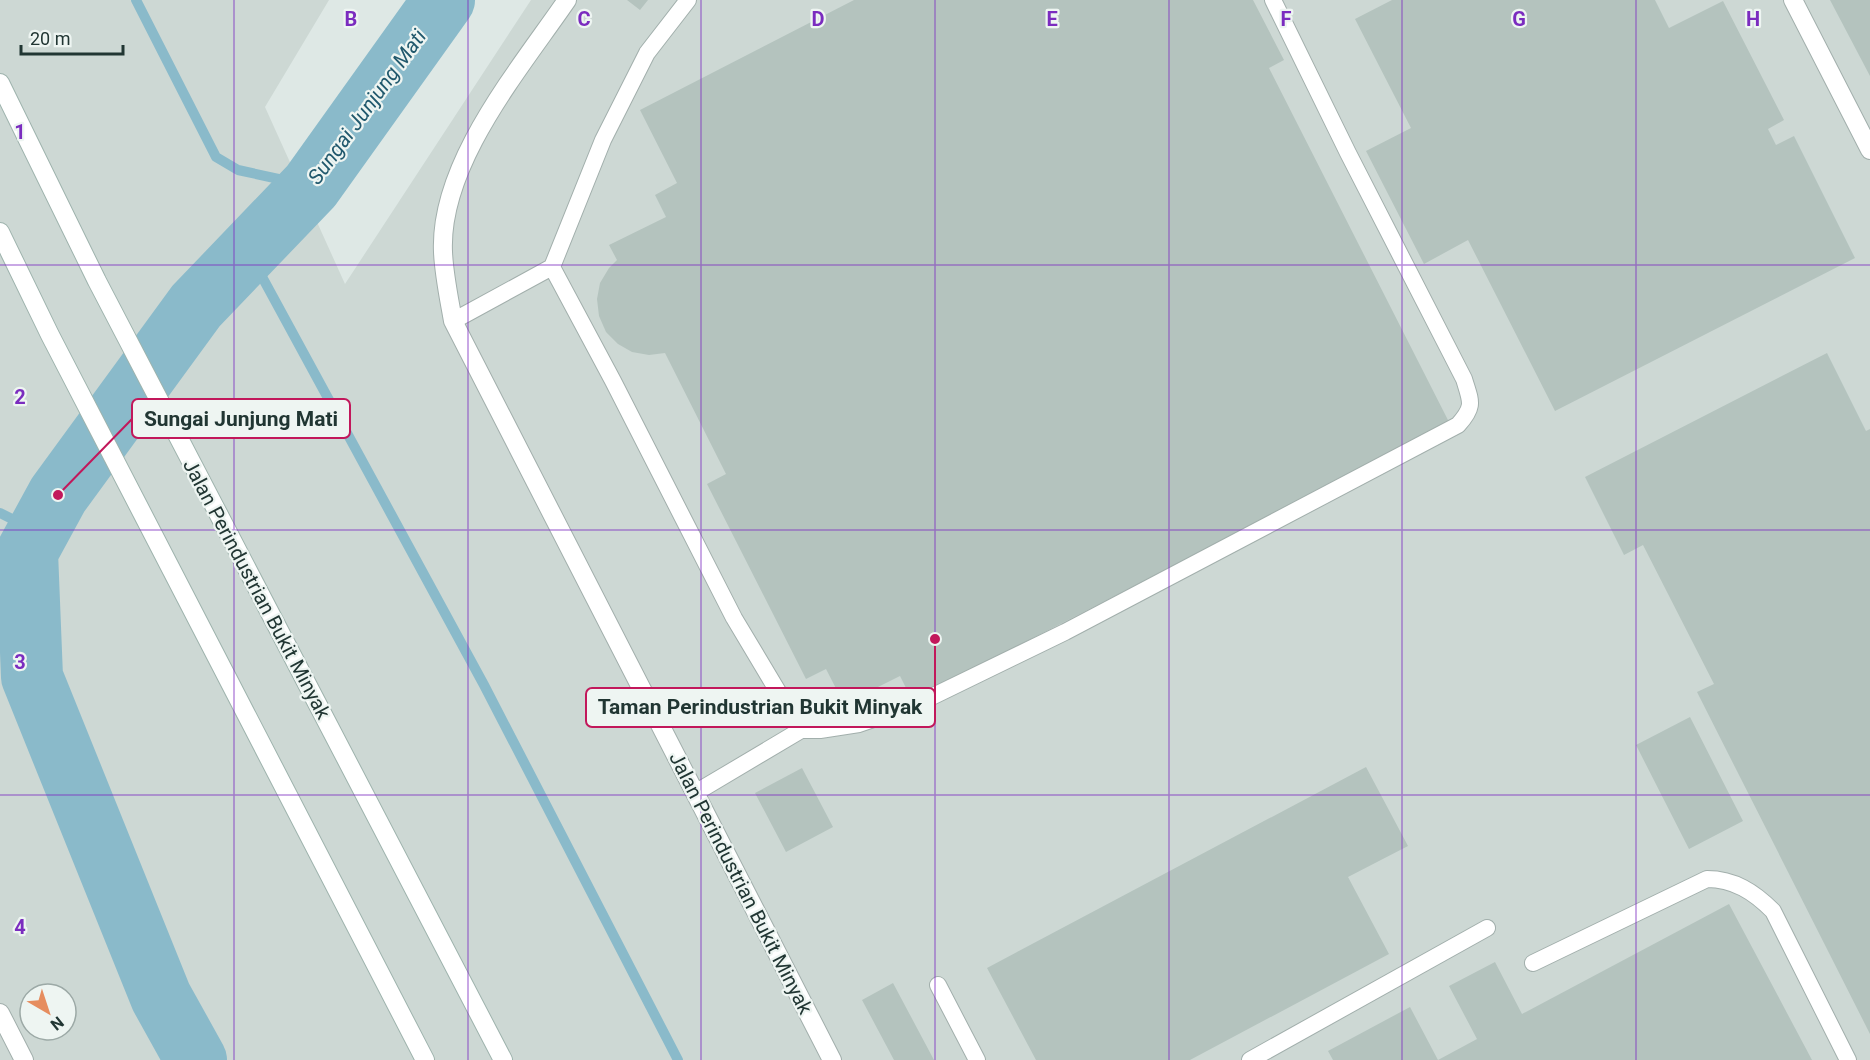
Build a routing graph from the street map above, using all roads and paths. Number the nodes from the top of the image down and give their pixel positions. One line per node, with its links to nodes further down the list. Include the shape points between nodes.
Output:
1 (567, 0): 9 (main road, Jalan Perindustrian Bukit Minyak, via 484,121 448,204 443,251)
2 (688, 0): 8 (lane, via 647,53 603,140)
3 (1273, 0): 10 (lane, via 1464,379 1471,400 1469,412 1458,425 1065,632 917,704 859,724)
4 (1792, 0): 6 (main road)
5 (0, 84): 18 (main road, Jalan Perindustrian Bukit Minyak, via 97,281)
6 (1870, 150)
7 (0, 232): 17 (main road)
8 (552, 267): 9 (lane); 10 (lane, via 734,618)
9 (453, 321): 11 (main road, Jalan Perindustrian Bukit Minyak)
10 (801, 730): 11 (lane)
11 (695, 793): 19 (main road, Jalan Perindustrian Bukit Minyak)
12 (1487, 928): 21 (lane)
13 (1533, 963): 22 (lane, via 1707,879 1721,879 1756,895 1773,910)
14 (938, 985): 20 (lane)
15 (0, 1013): 16 (main road)
16 (24, 1060)
17 (425, 1060)
18 (503, 1060)
19 (832, 1060)
20 (977, 1060)
21 (1250, 1060)
22 (1848, 1060)

